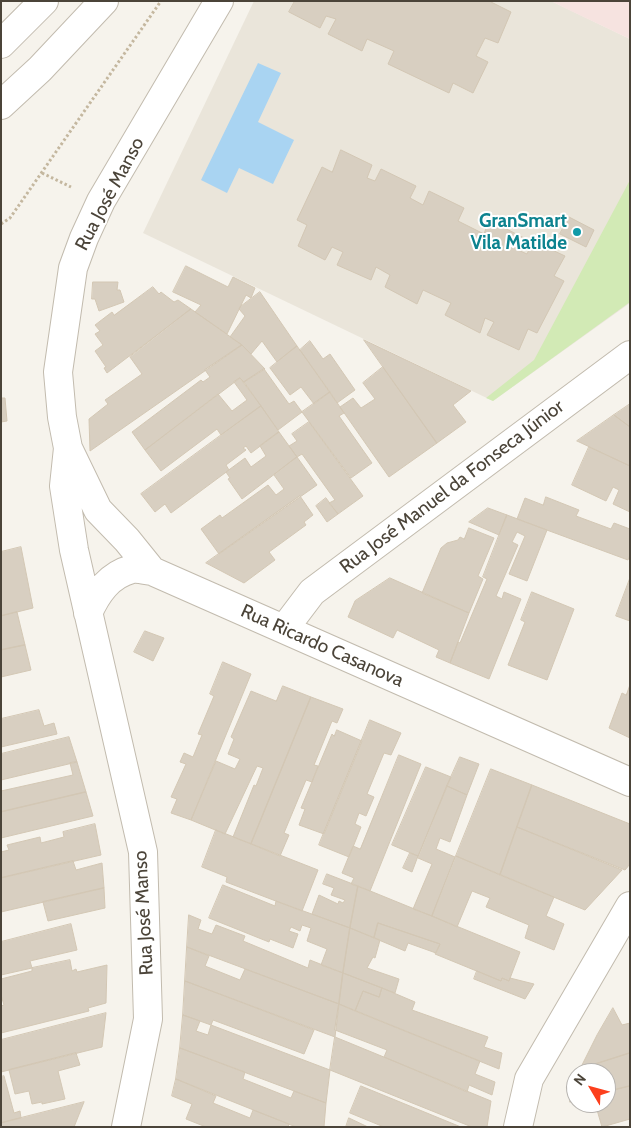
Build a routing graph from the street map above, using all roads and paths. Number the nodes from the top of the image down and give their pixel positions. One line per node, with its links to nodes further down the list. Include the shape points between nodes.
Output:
1 (44, 1): 5 (street)
2 (104, 1): 6 (street)
3 (161, 1): 7 (path, via 10,218)
4 (219, 1): 9 (street, Rua José Manso, via 101,202 73,268 58,372)
5 (1, 44)
6 (1, 105)
7 (1, 224)
8 (630, 355): 12 (street, Rua José Manuel da Fonseca Júnior, via 312,592)
9 (68, 448): 10 (street, Rua Ricardo Casanova, via 98,510); 11 (street, Rua José Manso, via 64,486)
10 (152, 571): 11 (street, via 133,569 114,576 103,587); 12 (street, Rua Ricardo Casanova)
11 (88, 613): 15 (street, Rua José Manso, via 143,852 148,1019)
12 (284, 629): 13 (street, Rua Ricardo Casanova)
13 (630, 782)
14 (630, 906): 16 (street, via 529,1079)
15 (126, 1127)
16 (518, 1127)

